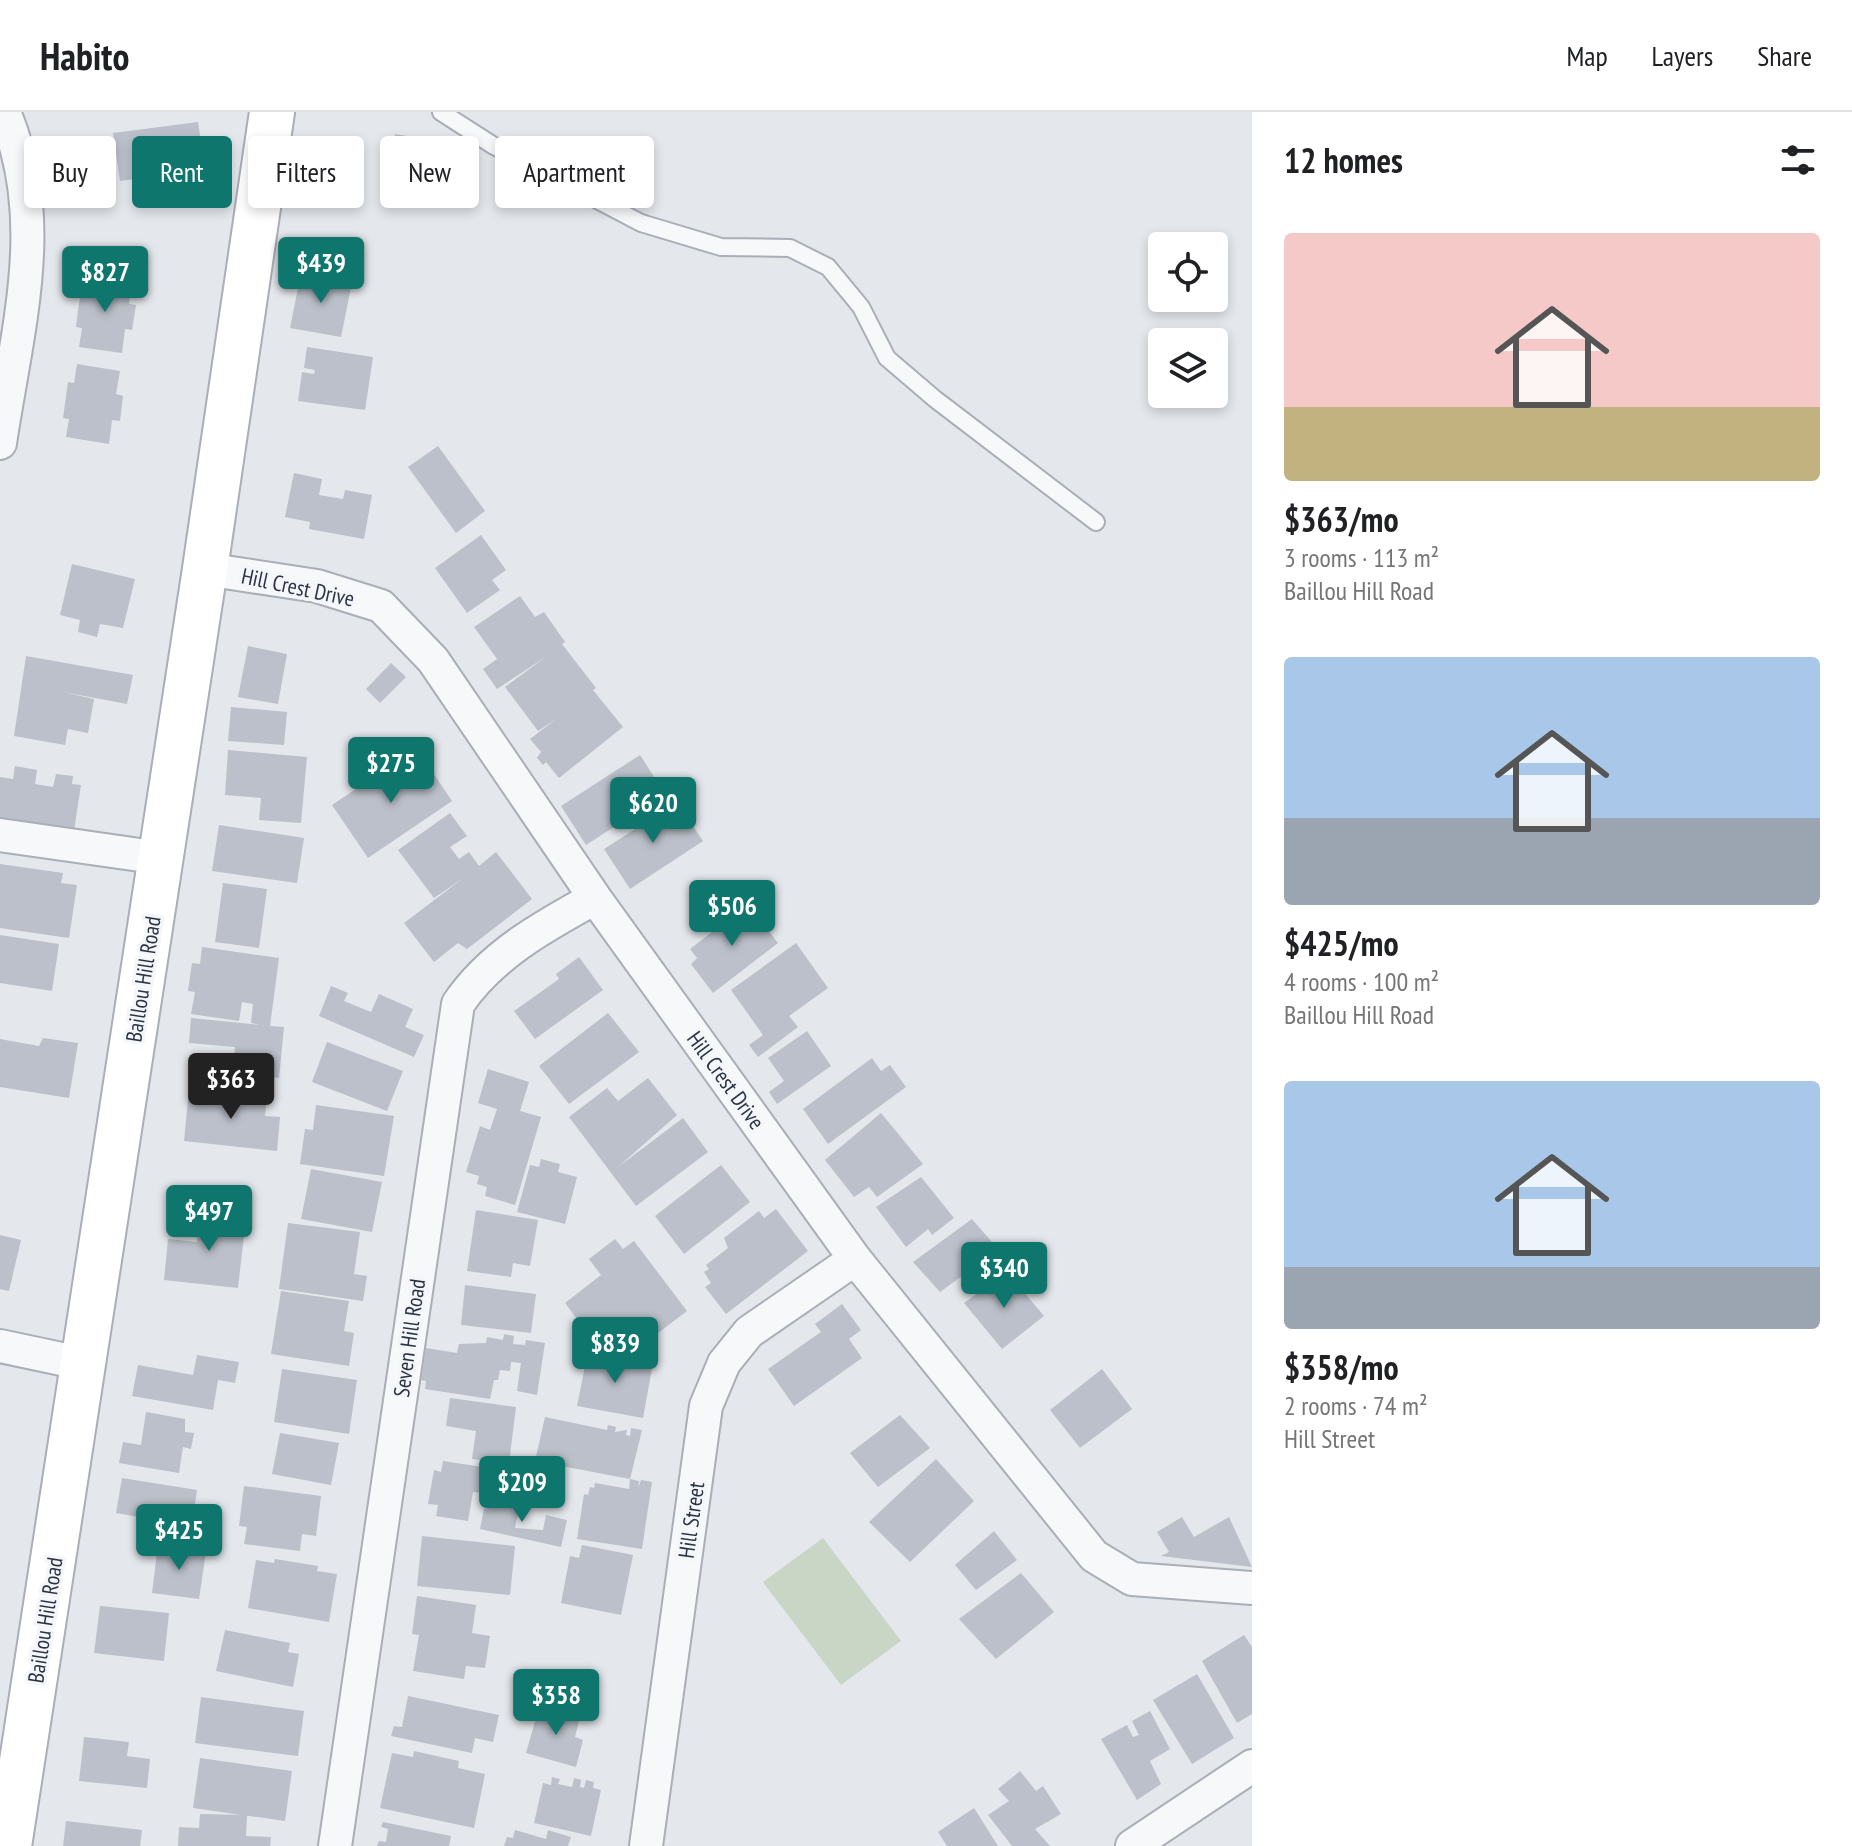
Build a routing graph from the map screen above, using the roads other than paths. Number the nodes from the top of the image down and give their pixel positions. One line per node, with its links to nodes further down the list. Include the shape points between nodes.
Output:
1 (4, 112): 4 (street, via 16,141 30,213)
2 (272, 112): 7 (main road, Baillou Hill Road)
3 (441, 112): 6 (lane, via 494,146 641,223 721,247 790,248 828,267 861,307 887,358)
4 (7, 346): 5 (street)
5 (0, 443)
6 (1096, 522)
7 (205, 569): 9 (main road, Baillou Hill Road); 10 (street, Hill Crest Drive, via 317,586 381,606 433,660)
8 (0, 835): 9 (street)
9 (161, 858): 13 (main road, Baillou Hill Road)
10 (595, 898): 11 (street, Hill Crest Drive); 17 (street, Seven Hill Road, via 542,928 476,977 458,1004)
11 (855, 1259): 14 (street, Hill Crest Drive, via 1094,1556 1132,1579); 18 (street, Hill Street, via 749,1332 724,1363 706,1406)
12 (0, 1346): 13 (street)
13 (85, 1364): 16 (main road, Baillou Hill Road)
14 (1252, 1588)
15 (1252, 1766): 19 (street)
16 (9, 1846)
17 (335, 1846)
18 (646, 1846)
19 (1132, 1846)

